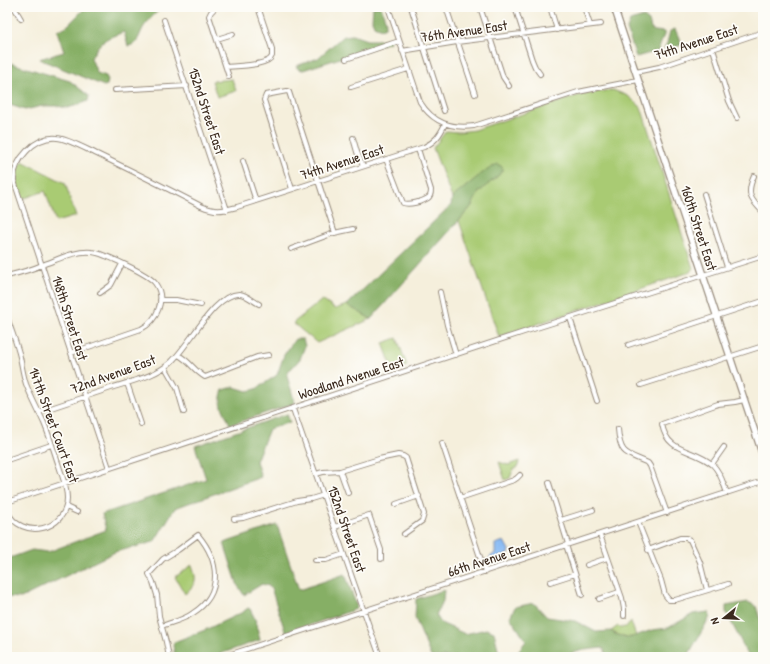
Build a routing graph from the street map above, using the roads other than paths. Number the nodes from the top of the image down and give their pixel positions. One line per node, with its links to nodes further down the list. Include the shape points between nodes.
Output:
1 (14, 7): 12 (street)
2 (216, 7): 21 (street, via 209,16)
3 (258, 7): 28 (street, via 272,49 271,58 260,63)
4 (388, 7): 22 (street)
5 (411, 7): 24 (street)
6 (446, 7): 23 (street)
7 (480, 7): 20 (street)
8 (515, 7): 19 (street)
9 (550, 7): 16 (street)
10 (584, 7): 15 (street)
11 (614, 7): 30 (main road, 160th Street East)
12 (21, 19)
13 (164, 20): 34 (street, 152nd Street East)
14 (601, 24): 15 (street, 76th Avenue East)
15 (590, 25): 16 (street, 76th Avenue East)
16 (557, 30): 19 (street, 76th Avenue East)
17 (763, 32): 25 (street, 74th Avenue East)
18 (233, 34): 21 (street)
19 (523, 34): 20 (street, 76th Avenue East); 31 (street)
20 (490, 38): 23 (street, 76th Avenue East); 35 (street, via 503,77)
21 (217, 39): 28 (street)
22 (399, 42): 26 (street); 27 (street)
23 (457, 42): 24 (street, 76th Avenue East); 38 (street)
24 (424, 46): 26 (street, 76th Avenue East); 39 (street)
25 (713, 49): 30 (street, 74th Avenue East); 40 (street)
26 (402, 51): 29 (street)
27 (346, 58)
28 (226, 67): 32 (street)
29 (408, 68): 36 (street); 41 (street, via 423,106)
30 (636, 72): 33 (main road, 160th Street East)
31 (540, 74)
32 (229, 77)
33 (638, 80): 41 (street, via 578,92 474,126 458,127); 62 (main road, 160th Street East)
34 (187, 86): 37 (street); 53 (street, 152nd Street East)
35 (509, 86)
36 (351, 87)
37 (115, 90)
38 (475, 94)
39 (444, 111)
40 (737, 118)
41 (445, 124): 44 (street, 74th Avenue East, via 434,141)
42 (52, 138): 53 (street, 74th Avenue East, via 58,137 85,149 210,210); 60 (street, 148th Street East, via 40,141 26,152 16,168 14,178)
43 (353, 138): 47 (street)
44 (418, 149): 45 (street, 74th Avenue East); 45 (street, via 430,185 428,198 408,204 402,202)
45 (386, 159): 47 (street, 74th Avenue East)
46 (243, 161): 52 (street)
47 (363, 166): 49 (street, 74th Avenue East)
48 (754, 176): 54 (street, via 749,188 750,194 754,203)
49 (319, 180): 50 (street, 74th Avenue East); 50 (street, via 288,91 266,95 264,102); 56 (street)
50 (292, 189): 52 (street, 74th Avenue East)
51 (704, 194): 61 (street)
52 (256, 201): 53 (street, 74th Avenue East)
53 (227, 210)
54 (763, 212)
55 (353, 229): 56 (street)
56 (335, 232): 57 (street)
57 (291, 249)
58 (763, 256): 61 (street, Woodland Avenue East)
59 (122, 264): 60 (street, via 102,254 87,252); 65 (street, via 111,285); 66 (street, via 151,279)
60 (42, 265): 63 (street); 75 (street, 148th Street East)
61 (727, 267): 62 (street, Woodland Avenue East)
62 (703, 275): 70 (main road, 160th Street East); 72 (street, Woodland Avenue East)
63 (7, 276)
64 (440, 292): 78 (street)
65 (100, 293)
66 (160, 297): 69 (street); 75 (street, via 155,317 145,327)
67 (763, 301): 70 (street)
68 (259, 304): 76 (street, 72nd Avenue East, via 239,294 227,298 209,313)
69 (201, 305)
70 (716, 316): 73 (street); 79 (main road, 160th Street East)
71 (7, 317): 87 (street, 147th Street Court East, via 26,383)
72 (570, 318): 78 (street, Woodland Avenue East); 85 (street)
73 (628, 345)
74 (763, 346): 79 (street)
75 (70, 353): 83 (street, 148th Street East)
76 (179, 355): 77 (street, via 205,377 257,357); 80 (street, 72nd Avenue East)
77 (269, 355)
78 (456, 355): 86 (street, Woodland Avenue East)
79 (730, 357): 82 (street); 84 (main road, 160th Street East)
80 (165, 367): 81 (street, 72nd Avenue East); 88 (street, via 177,388)
81 (127, 383): 83 (street, 72nd Avenue East); 89 (street)
82 (641, 385)
83 (85, 396): 87 (street, 72nd Avenue East); 97 (street, 148th Street East)
84 (744, 400): 94 (main road, 160th Street East); 96 (street, via 718,404 662,424 663,432 671,443)
85 (597, 401)
86 (293, 409): 97 (street, Woodland Avenue East); 99 (street, 152nd Street East)
87 (39, 412): 92 (street, 147th Street Court East)
88 (184, 412)
89 (141, 424)
90 (618, 429): 115 (street, via 621,448 650,466)
91 (442, 444): 108 (street)
92 (51, 445): 95 (street); 102 (street, 147th Street Court East)
93 (724, 447): 96 (street)
94 (763, 456)
95 (7, 460)
96 (712, 464): 105 (street, via 721,476)
97 (109, 468): 102 (street, Woodland Avenue East)
98 (340, 471): 99 (street); 104 (street); 107 (street, via 401,455 406,458)
99 (316, 474): 106 (street, 152nd Street East)
100 (520, 475): 108 (street, via 514,480)
101 (763, 481): 105 (street, 66th Avenue East)
102 (65, 483): 109 (street, Woodland Avenue East); 111 (street, 147th Street Court East)
103 (549, 483): 117 (street)
104 (348, 493)
105 (727, 493): 115 (street, 66th Avenue East)
106 (324, 495): 116 (street); 119 (street, 152nd Street East)
107 (419, 496): 110 (street); 120 (street, via 424,518)
108 (460, 498): 129 (street)
109 (7, 502)
110 (396, 504)
111 (66, 507): 113 (street, via 58,520 45,528 34,530 19,525); 114 (street)
112 (593, 510): 117 (street)
113 (7, 511)
114 (77, 512)
115 (667, 513): 118 (street, 66th Avenue East)
116 (234, 519)
117 (561, 520): 122 (street)
118 (638, 522): 121 (street, 66th Avenue East); 123 (street)
119 (335, 527): 124 (street, 152nd Street East); 126 (street, via 369,515 381,550)
120 (404, 534)
121 (600, 535): 122 (street, 66th Avenue East); 125 (street)
122 (567, 545): 129 (street, 66th Avenue East); 130 (street)
123 (648, 550): 133 (street, via 669,600); 133 (street, via 680,538 690,540 700,562)
124 (344, 554): 127 (street, via 326,560); 137 (street, 152nd Street East)
125 (607, 558): 128 (street); 134 (street)
126 (381, 559)
127 (315, 560)
128 (587, 565)
129 (484, 572): 137 (street, 66th Avenue East)
130 (575, 574): 131 (street); 135 (street)
131 (550, 582)
132 (728, 584): 133 (street)
133 (707, 590)
134 (619, 592): 136 (street); 138 (street)
135 (582, 595)
136 (599, 599)
137 (364, 611): 141 (street, 66th Avenue East); 142 (street, 152nd Street East)
138 (624, 616)
139 (162, 626): 139 (street, via 158,616 157,595 149,574 163,559 198,535 214,566 214,588 194,613); 140 (street)
140 (169, 657)
141 (222, 657)
142 (380, 657)

